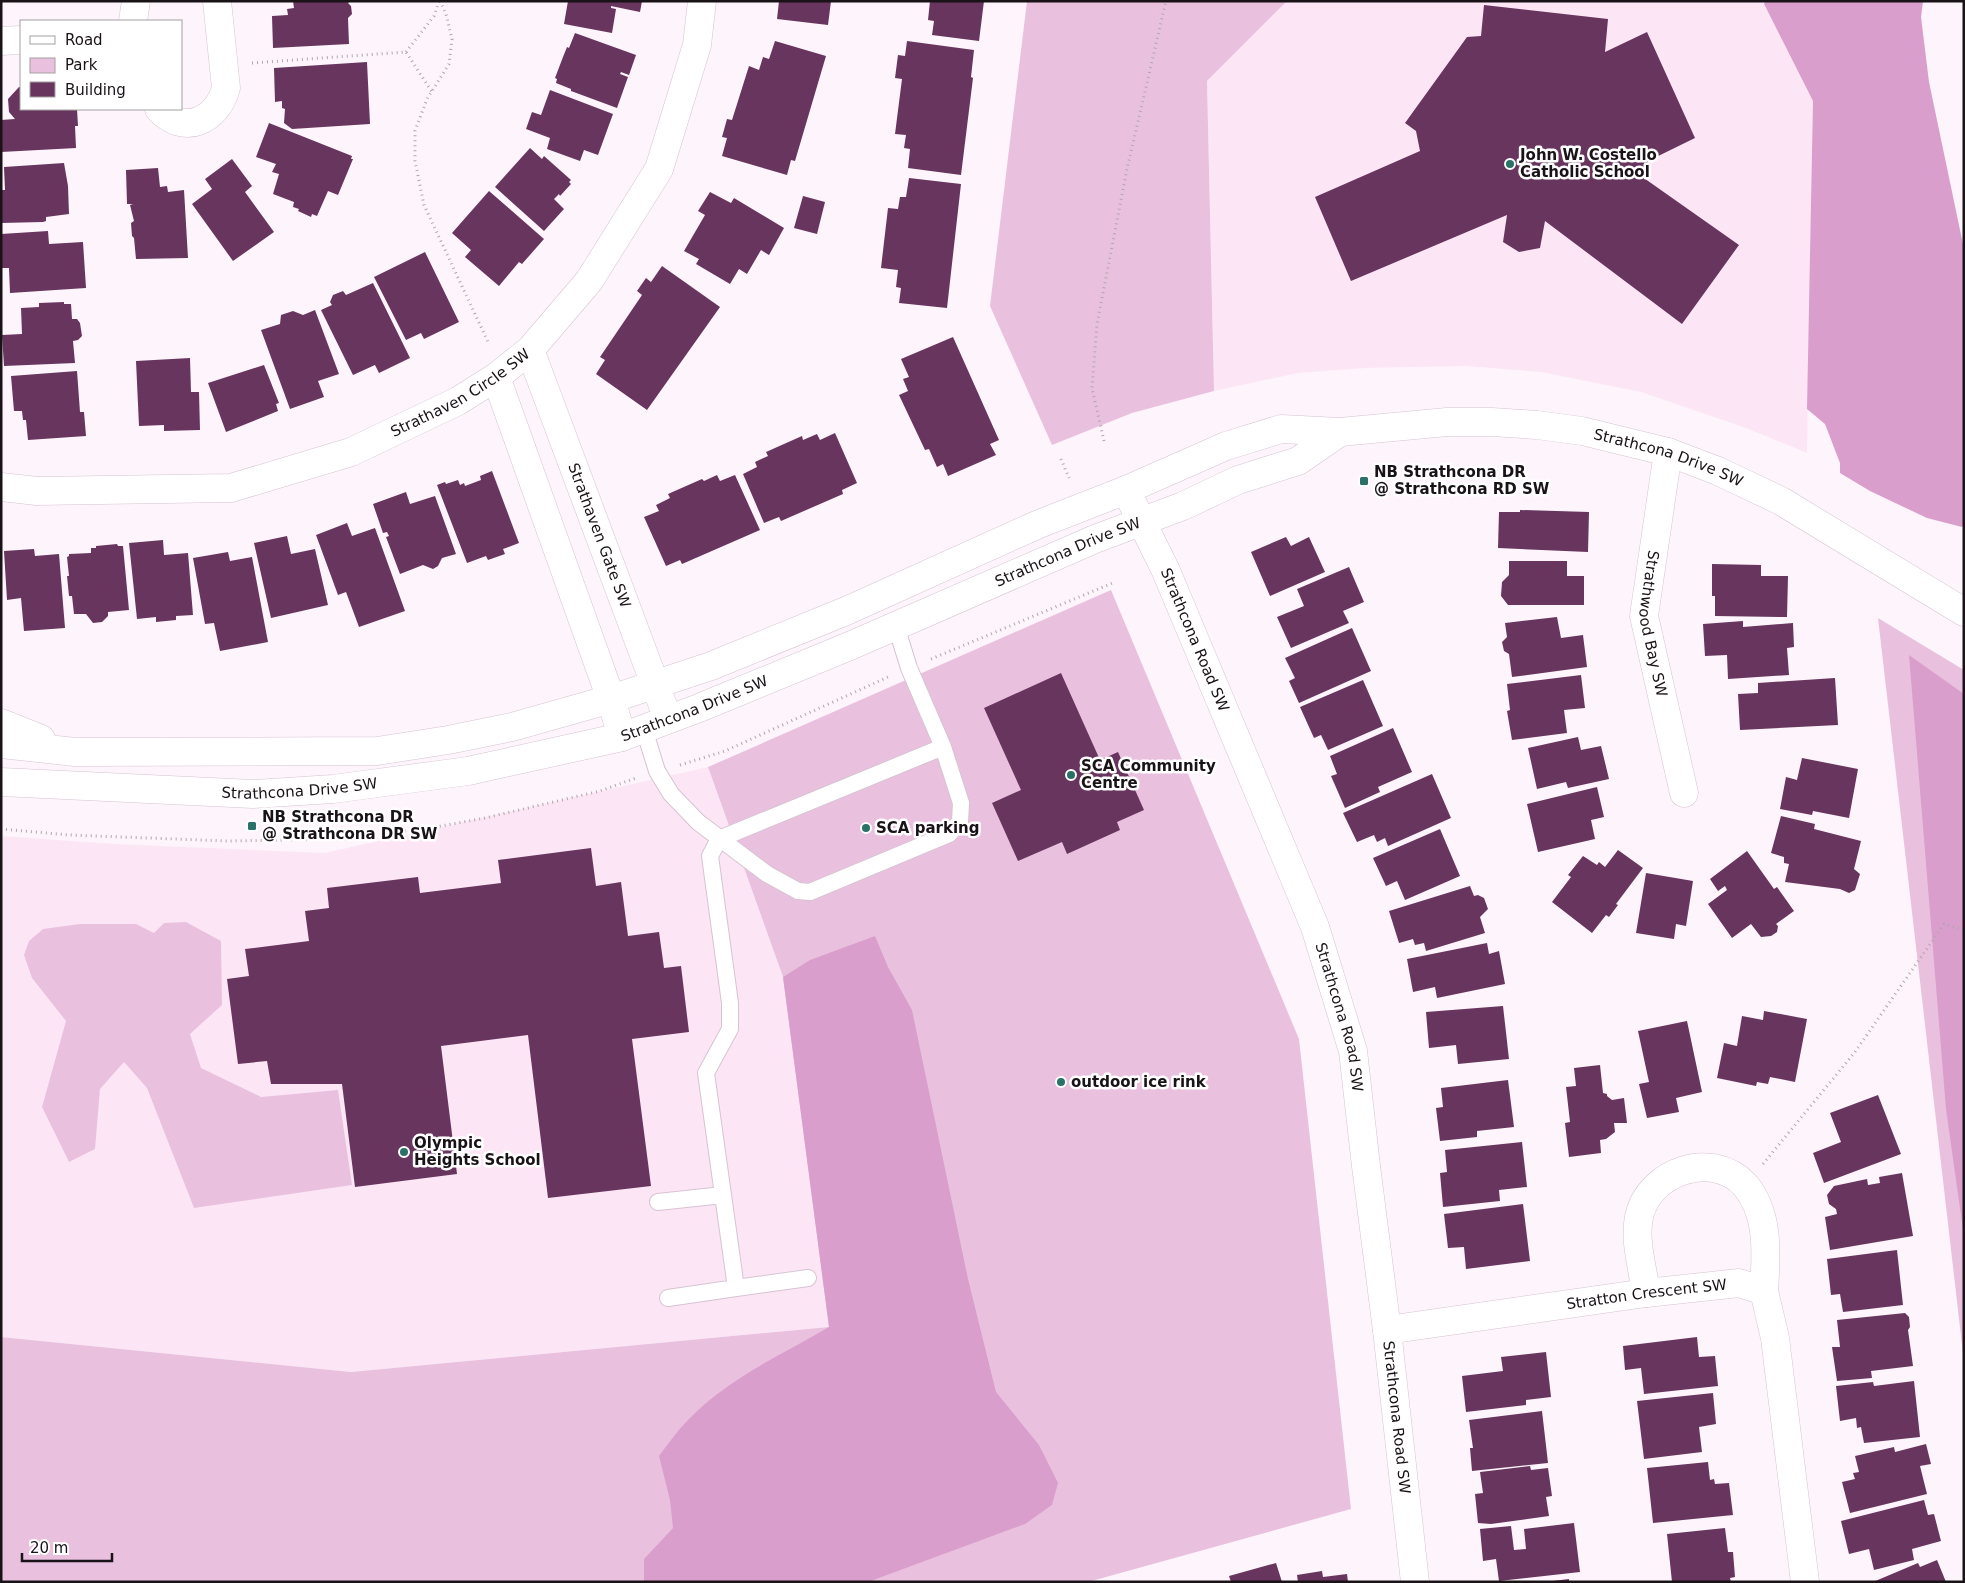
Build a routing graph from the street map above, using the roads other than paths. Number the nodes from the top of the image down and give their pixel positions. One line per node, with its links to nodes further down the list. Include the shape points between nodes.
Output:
1 (136, 1): 4 (street)
2 (217, 1): 7 (street, via 226,88 222,100 206,118 194,122 170,118)
3 (702, 1): 8 (street, Strathaven Circle SW, via 697,45 659,168 589,281)
4 (132, 20)
5 (20, 40): 6 (street)
6 (1, 42)
7 (160, 110)
8 (530, 350): 9 (street, Strathaven Circle SW); 17 (street, Strathaven Gate SW)
9 (496, 377): 12 (street, Strathaven Circle SW, via 458,401 351,452 231,488 37,491); 18 (street)
10 (1340, 432): 11 (street, Strathcona Drive SW, via 1447,422 1537,424 1582,431); 13 (street, Strathcona Drive SW, via 1281,429 1226,446); 14 (street, Strathcona Drive SW, via 1298,461 1238,480)
11 (1668, 452): 15 (street, Strathcona Drive SW, via 1781,501); 25 (street, Strathwood Bay SW, via 1644,616)
12 (1, 487)
13 (1126, 490): 14 (street, Strathcona Road SW); 17 (street, Strathcona Drive SW, via 1039,524 846,612 712,666)
14 (1142, 522): 16 (street, Strathcona Drive SW); 34 (street, Strathcona Road SW, via 1166,571 1315,927 1348,1033 1353,1051)
15 (1964, 612)
16 (896, 626): 20 (street, Strathcona Drive SW); 22 (lane, via 908,668)
17 (656, 684): 18 (street, Strathcona Drive SW); 20 (street, Strathaven Gate SW)
18 (611, 698): 20 (street); 23 (street, Strathcona Drive SW, via 512,727 377,751)
19 (1, 723): 23 (street)
20 (645, 728): 24 (street, Strathcona Drive SW, via 468,771 333,789 253,794); 26 (lane, via 657,771 671,794)
21 (1, 744): 23 (street, Strathcona Drive SW)
22 (943, 747): 26 (lane); 26 (lane, via 961,803 960,822 950,834 810,892 798,891 768,874)
23 (75, 752)
24 (1, 782)
25 (1684, 793)
26 (719, 839): 27 (lane, via 710,856 730,1003 730,1029 706,1073)
27 (723, 1195): 28 (lane); 30 (lane)
28 (658, 1202)
29 (808, 1278): 30 (lane)
30 (736, 1288): 33 (lane)
31 (1764, 1291): 32 (street, Stratton Crescent SW, via 1739,1283); 32 (street, via 1766,1246 1759,1210 1745,1185 1722,1171 1695,1168 1673,1174 1654,1188 1645,1200 1638,1231); 36 (street, via 1775,1338)
32 (1646, 1293): 34 (street, Stratton Crescent SW)
33 (668, 1298)
34 (1387, 1330): 35 (street, Strathcona Road SW)
35 (1414, 1582)
36 (1805, 1582)

